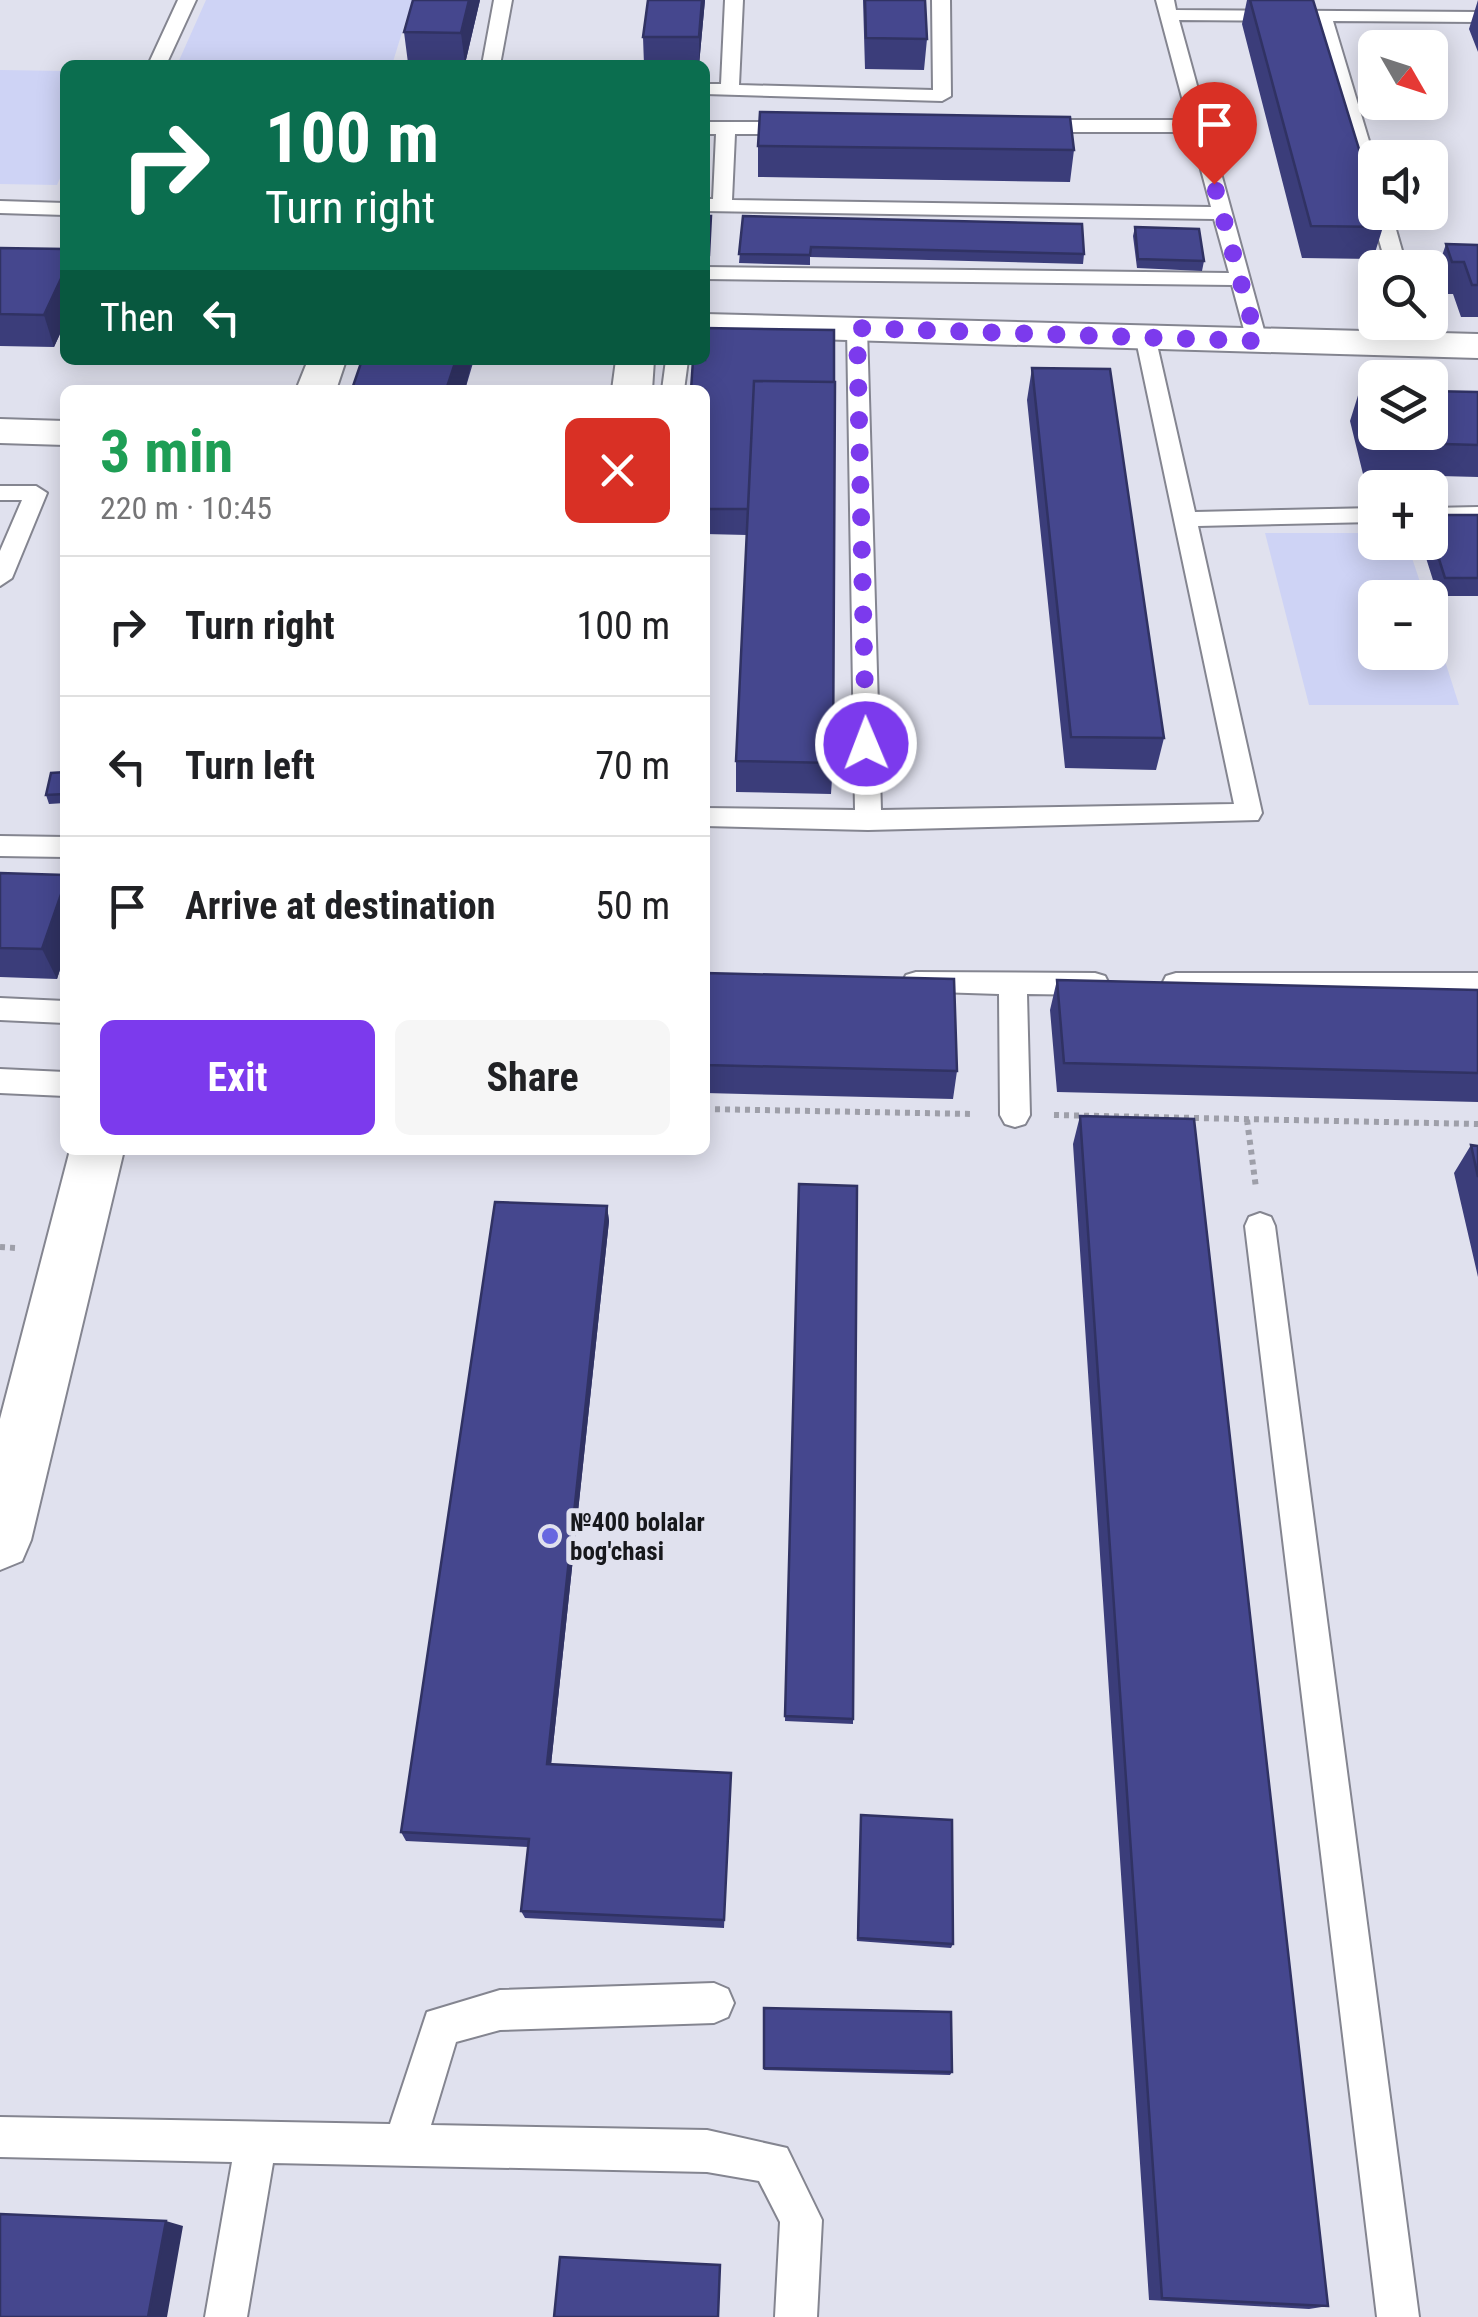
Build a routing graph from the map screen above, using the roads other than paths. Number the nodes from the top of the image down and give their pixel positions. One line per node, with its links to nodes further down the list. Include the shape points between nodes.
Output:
1 (187, 0): 8 (lane)
2 (503, 0): 9 (lane)
3 (734, 0): 11 (lane)
4 (942, 0): 11 (lane, via 943,104)
5 (1167, 8): 6 (lane); 13 (lane)
6 (1324, 16): 7 (lane); 16 (lane)
7 (1478, 16)
8 (160, 60)
9 (492, 60)
10 (710, 89): 11 (lane)
11 (730, 90)
12 (1006, 126): 13 (lane)
13 (1199, 126): 20 (lane)
14 (715, 128): 15 (lane); 17 (lane)
15 (818, 128)
16 (1360, 140)
17 (714, 205): 20 (lane)
18 (0, 208): 19 (lane)
19 (60, 209)
20 (1222, 213): 22 (lane)
21 (710, 273): 22 (lane)
22 (1238, 279): 28 (lane)
23 (710, 325): 24 (street)
24 (857, 328): 26 (street); 39 (lane)
25 (1358, 336): 28 (street)
26 (1146, 340): 28 (street); 36 (lane)
27 (1448, 340): 29 (street)
28 (1257, 341)
29 (1478, 346)
30 (0, 431): 31 (street)
31 (60, 432)
32 (0, 493): 37 (lane, via 36,492)
33 (1448, 514): 34 (lane)
34 (1478, 514)
35 (1358, 516): 36 (lane)
36 (1182, 519): 39 (lane, via 1249,813)
37 (0, 578)
38 (710, 817): 39 (lane)
39 (868, 820)
40 (0, 846): 41 (lane)
41 (60, 848)
42 (878, 983): 43 (lane)
43 (1013, 983): 44 (lane); 49 (lane)
44 (1478, 984)
45 (0, 1009): 46 (lane)
46 (60, 1012)
47 (0, 1082): 48 (lane)
48 (60, 1084)
49 (1015, 1114)
50 (96, 1155): 52 (street)
51 (1260, 1226): 59 (lane)
52 (0, 1540)
53 (714, 2002): 56 (lane, via 500,2010 441,2026)
54 (0, 2137): 55 (lane)
55 (256, 2142): 56 (lane); 57 (lane)
56 (404, 2145): 58 (lane, via 707,2151 772,2162 801,2220)
57 (226, 2317)
58 (796, 2317)
59 (1398, 2317)

